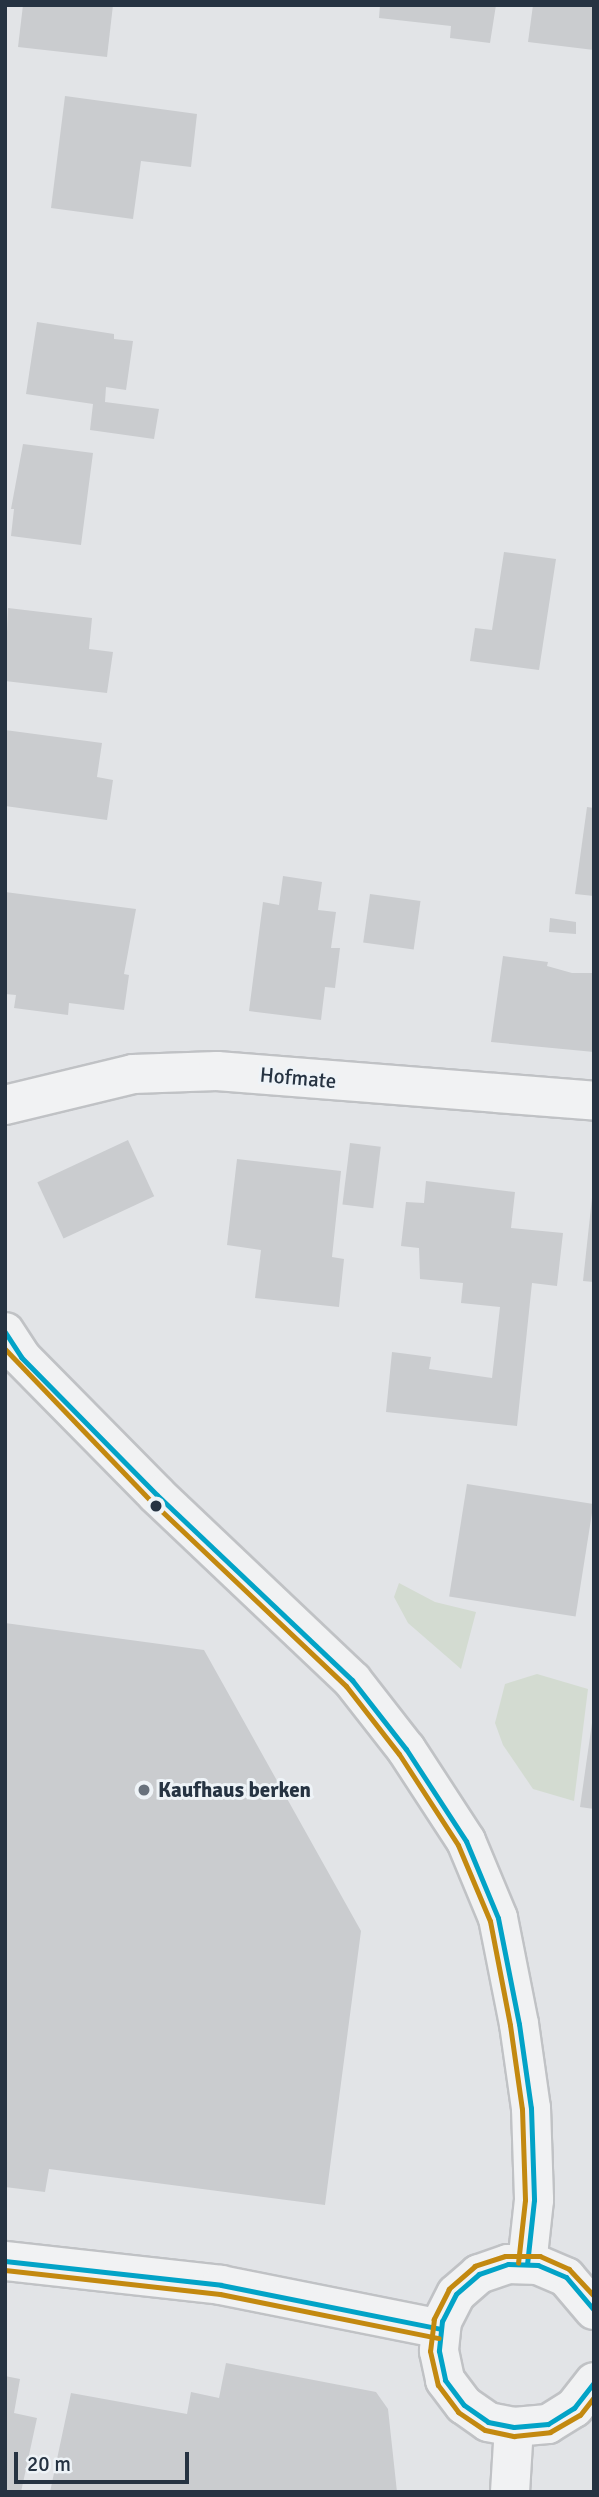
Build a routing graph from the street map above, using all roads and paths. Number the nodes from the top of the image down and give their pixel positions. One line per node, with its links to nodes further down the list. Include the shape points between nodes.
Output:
1 (594, 1101): 2 (street, Hofmate, via 217,1071 133,1074)
2 (5, 1105)
3 (11, 1358): 5 (street, via 352,1680 406,1749 466,1841 498,1918 519,2024 531,2108 534,2200)
4 (5, 2261): 7 (street, via 221,2285)
5 (527, 2264): 6 (street, via 566,2277); 7 (street, via 508,2264 479,2274 456,2294)
6 (594, 2310)
7 (441, 2329): 9 (street, via 439,2351 445,2380 464,2405 488,2422)
8 (594, 2382): 9 (street, via 574,2409 548,2424)
9 (514, 2427): 10 (street)
10 (510, 2492)

